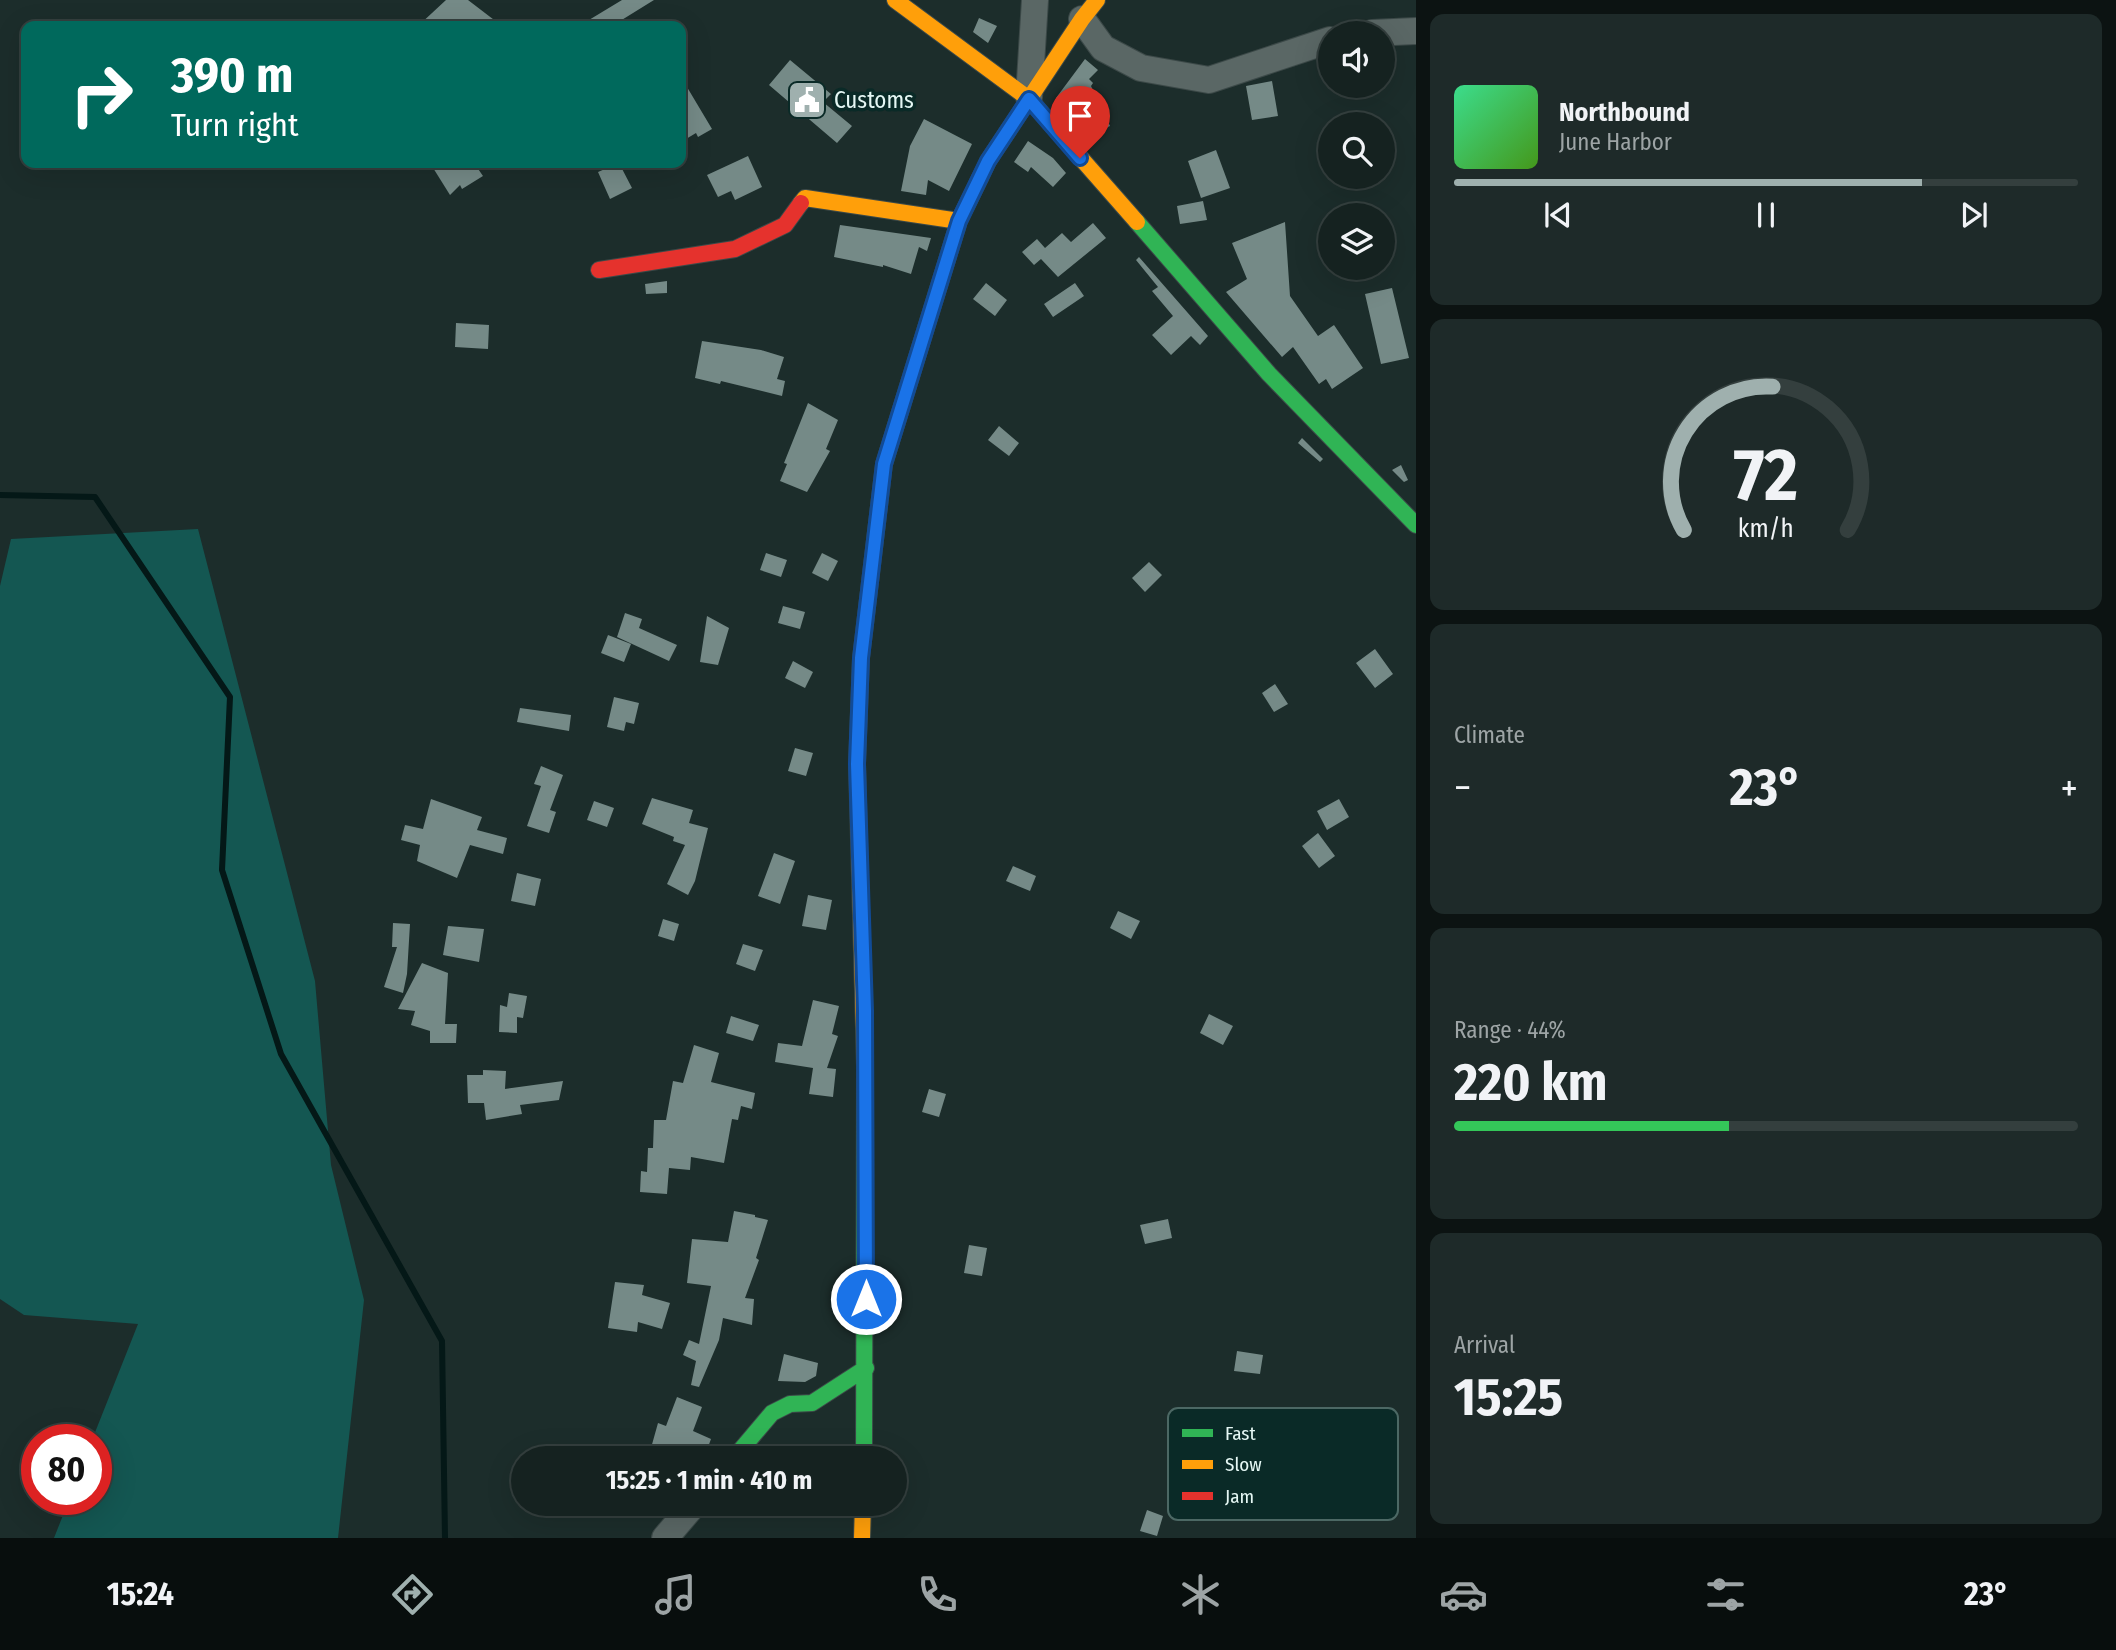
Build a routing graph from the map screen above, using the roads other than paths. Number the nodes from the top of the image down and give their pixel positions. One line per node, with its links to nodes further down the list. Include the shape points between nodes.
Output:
1 (895, 0): 7 (main road)
2 (1035, 0): 7 (street)
3 (1089, 9): 6 (street, via 1102,48 1141,68 1209,79); 7 (main road)
4 (1416, 31): 5 (street)
5 (1395, 32)
6 (1318, 44)
7 (1029, 99): 8 (main road, via 988,161); 10 (main road, via 1269,374)
8 (959, 221): 9 (main road, via 806,198 785,225 735,248); 11 (main road, via 884,464 861,658 857,764 865,1011)
9 (599, 270)
10 (1416, 525)
11 (866, 1368): 12 (main road, via 812,1403 772,1413); 13 (main road)
12 (744, 1446)
13 (864, 1446)
14 (684, 1516): 16 (street)
15 (863, 1516): 17 (main road)
16 (665, 1538)
17 (862, 1538)

